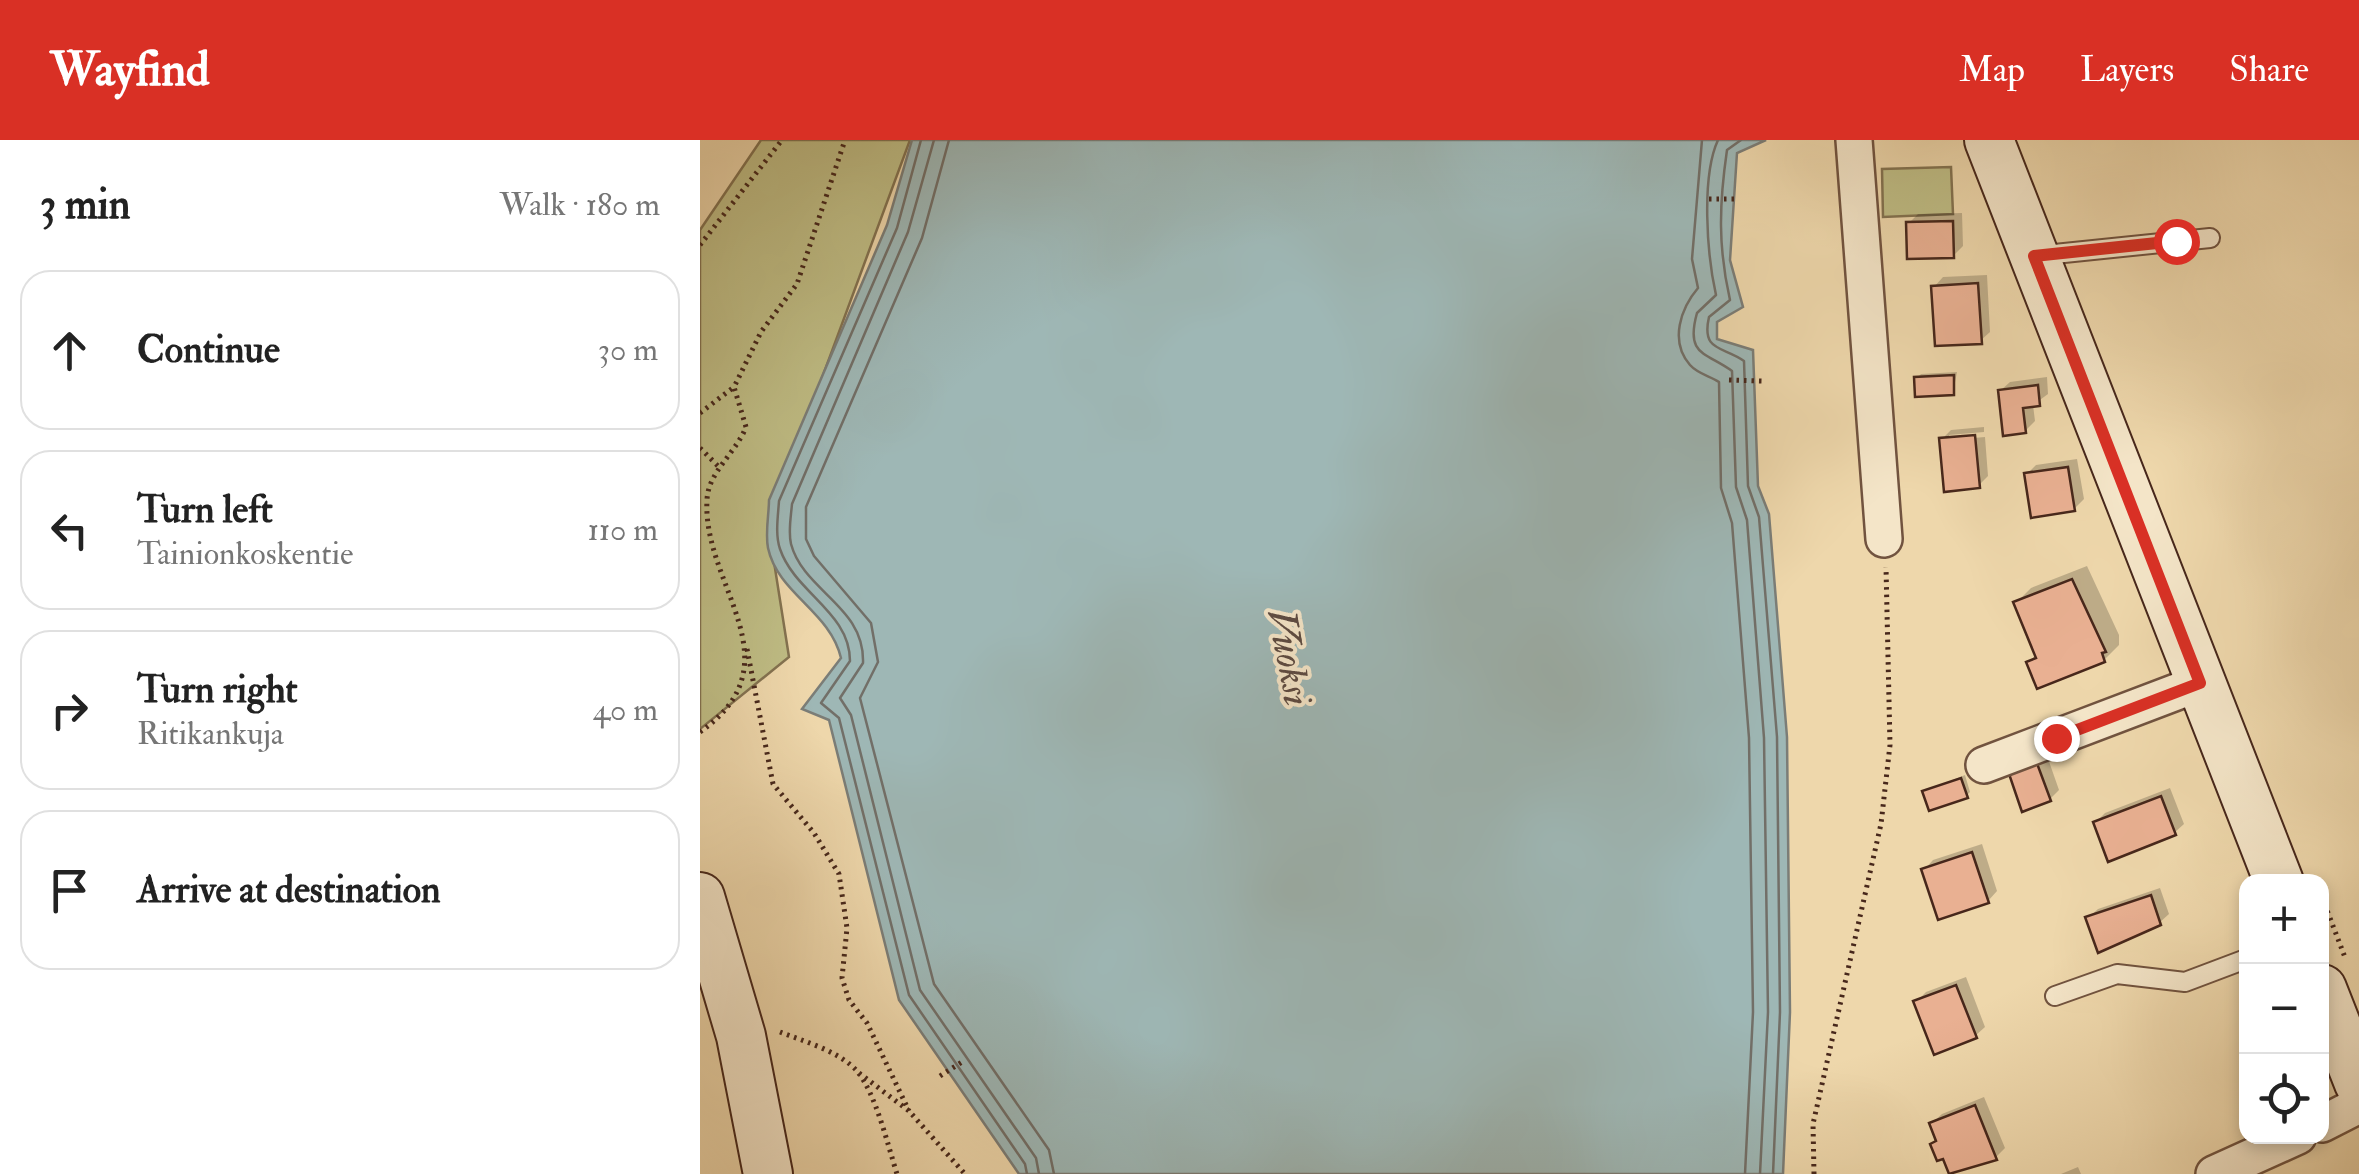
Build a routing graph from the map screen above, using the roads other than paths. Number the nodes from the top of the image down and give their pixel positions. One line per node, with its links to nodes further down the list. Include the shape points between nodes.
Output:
1 (1854, 140): 5 (street)
2 (1990, 140): 4 (street)
3 (2210, 238): 4 (lane)
4 (2034, 256): 6 (street)
5 (1884, 539)
6 (2200, 683): 7 (street); 8 (street)
7 (1984, 764)
8 (2276, 874)
9 (700, 896): 17 (street, via 735,1014)
10 (2239, 961): 12 (lane, via 2186,982 2117,974)
11 (2337, 982): 13 (street)
12 (2055, 996)
13 (2359, 1083)
14 (2359, 1105): 15 (street)
15 (2329, 1120)
16 (2280, 1144): 18 (street)
17 (768, 1174)
18 (2214, 1174)

